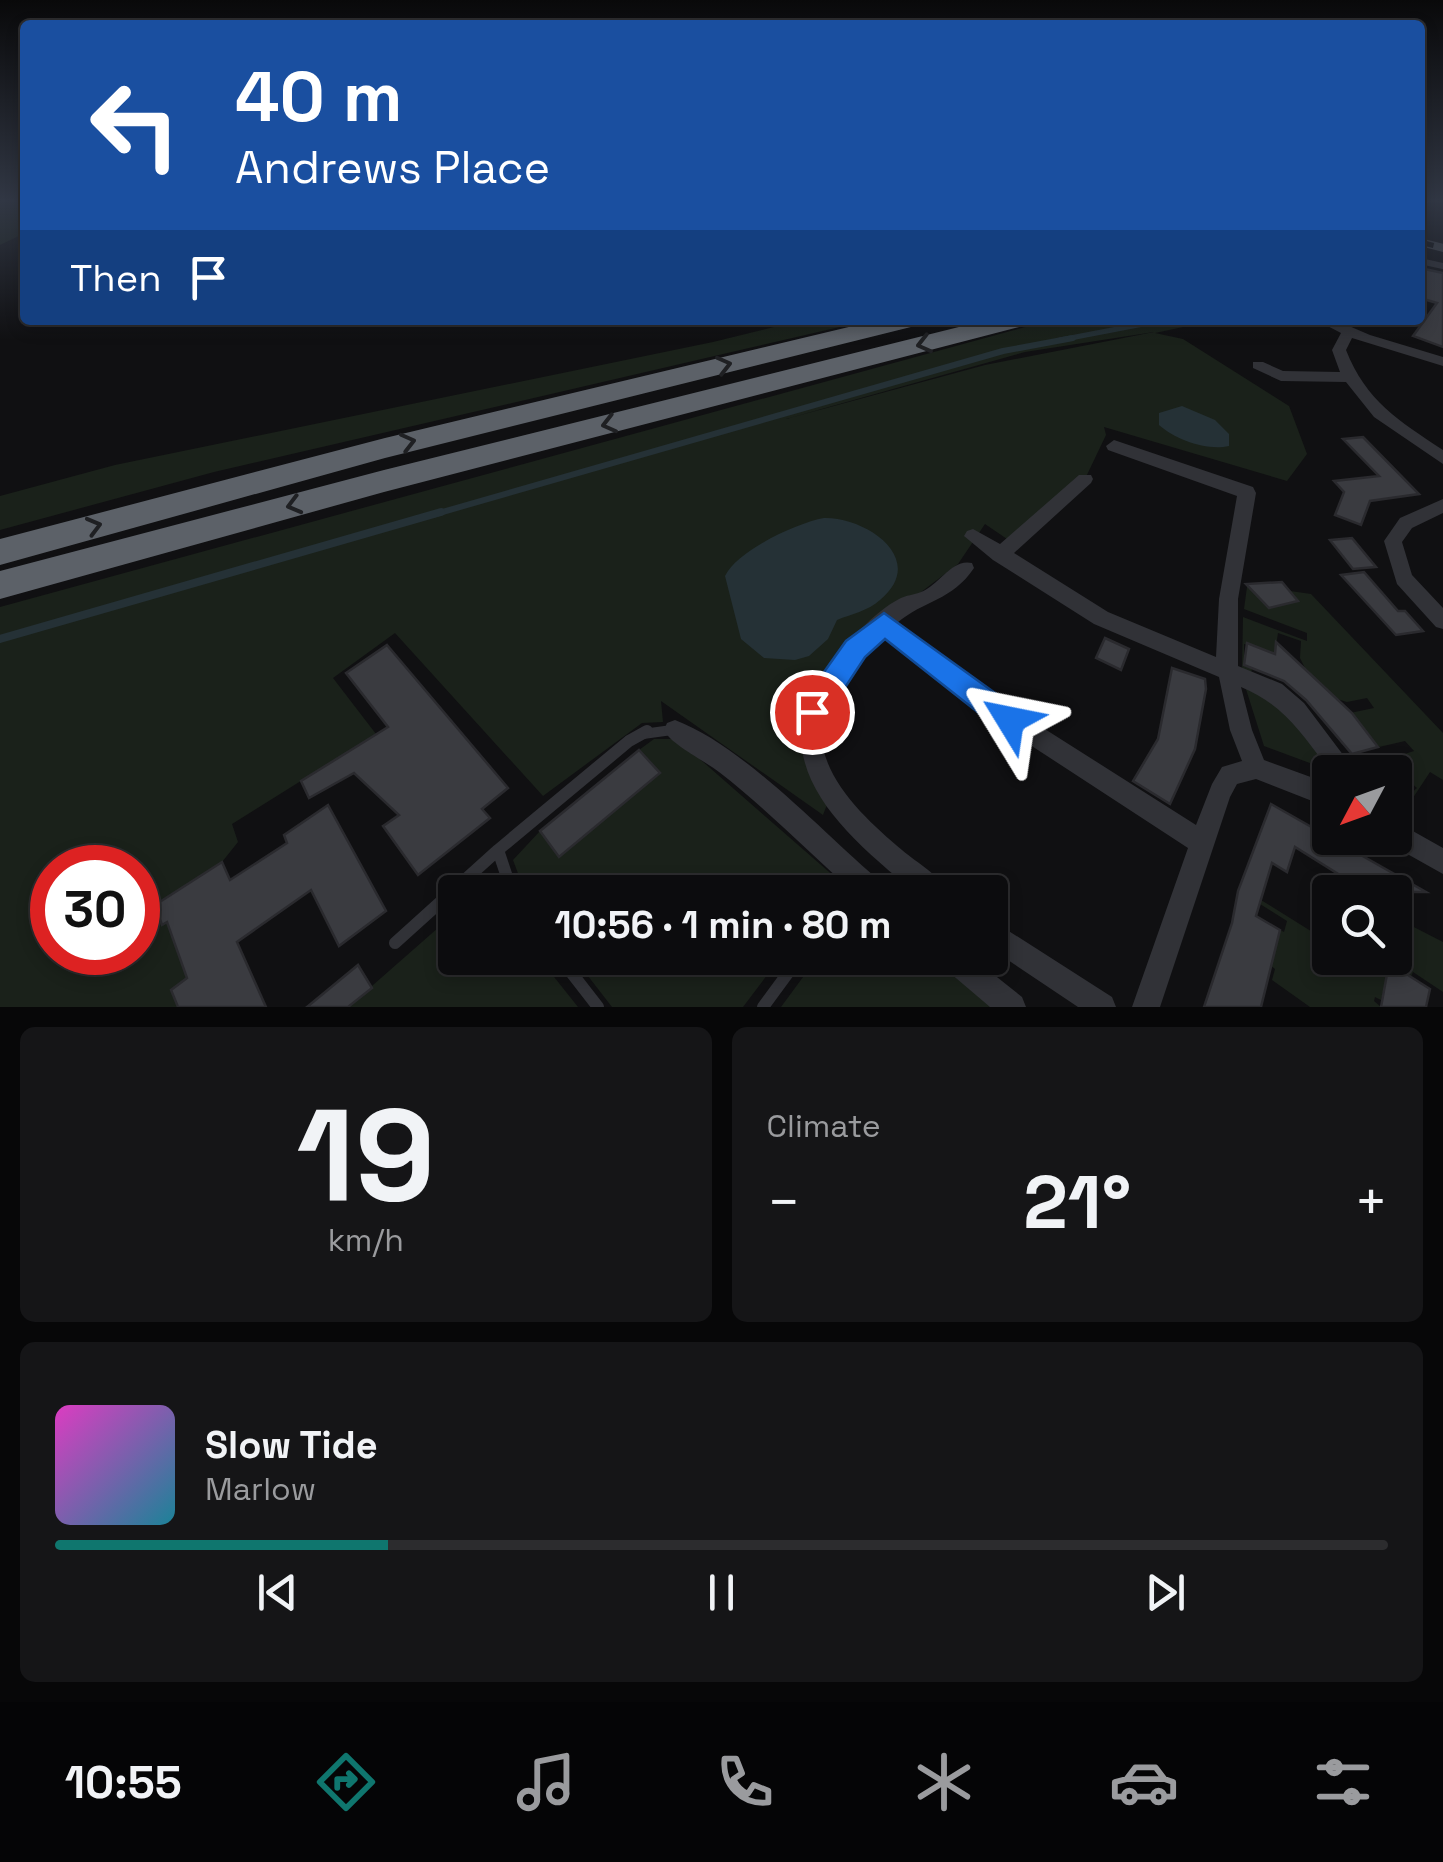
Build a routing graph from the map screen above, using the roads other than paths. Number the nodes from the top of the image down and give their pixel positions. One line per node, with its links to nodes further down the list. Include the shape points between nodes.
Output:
1 (889, 325): 13 (highway, one-way to 1, via 384,448)
2 (998, 325): 16 (highway, one-way to 16)
3 (1333, 325): 4 (street)
4 (1348, 332): 5 (street); 7 (street, via 1338,350)
5 (1443, 362)
6 (1258, 364): 7 (street, via 1281,376)
7 (1347, 377): 9 (street, via 1379,413)
8 (1114, 446): 19 (street, via 1247,492 1224,628)
9 (1443, 458)
10 (1086, 479): 14 (street)
11 (1443, 505): 17 (street, via 1406,523 1393,541 1404,579)
12 (972, 536): 14 (street)
13 (0, 552)
14 (1000, 555): 19 (street, via 1101,618)
15 (964, 568): 18 (street)
16 (0, 584)
17 (1443, 621)
18 (884, 624): 24 (street, via 978,698); 30 (street, via 856,649 815,706 811,749 845,811)
19 (1225, 671): 21 (street, via 1282,697); 22 (street)
20 (675, 730): 26 (lane, via 650,730 629,740); 29 (street, via 697,741)
21 (1330, 755)
22 (1256, 768): 23 (street); 24 (street, via 1238,770 1224,782)
23 (1312, 789)
24 (1202, 843): 40 (street)
25 (1412, 843): 27 (street)
26 (498, 850): 28 (lane); 31 (lane)
27 (1443, 862)
28 (506, 875)
29 (853, 875)
30 (915, 875)
31 (395, 944)
32 (1008, 944): 39 (street)
33 (573, 975): 36 (lane)
34 (787, 975): 37 (lane)
35 (973, 975): 38 (street)
36 (598, 1007)
37 (763, 1007)
38 (1012, 1007)
39 (1102, 1007)
40 (1146, 1007)

